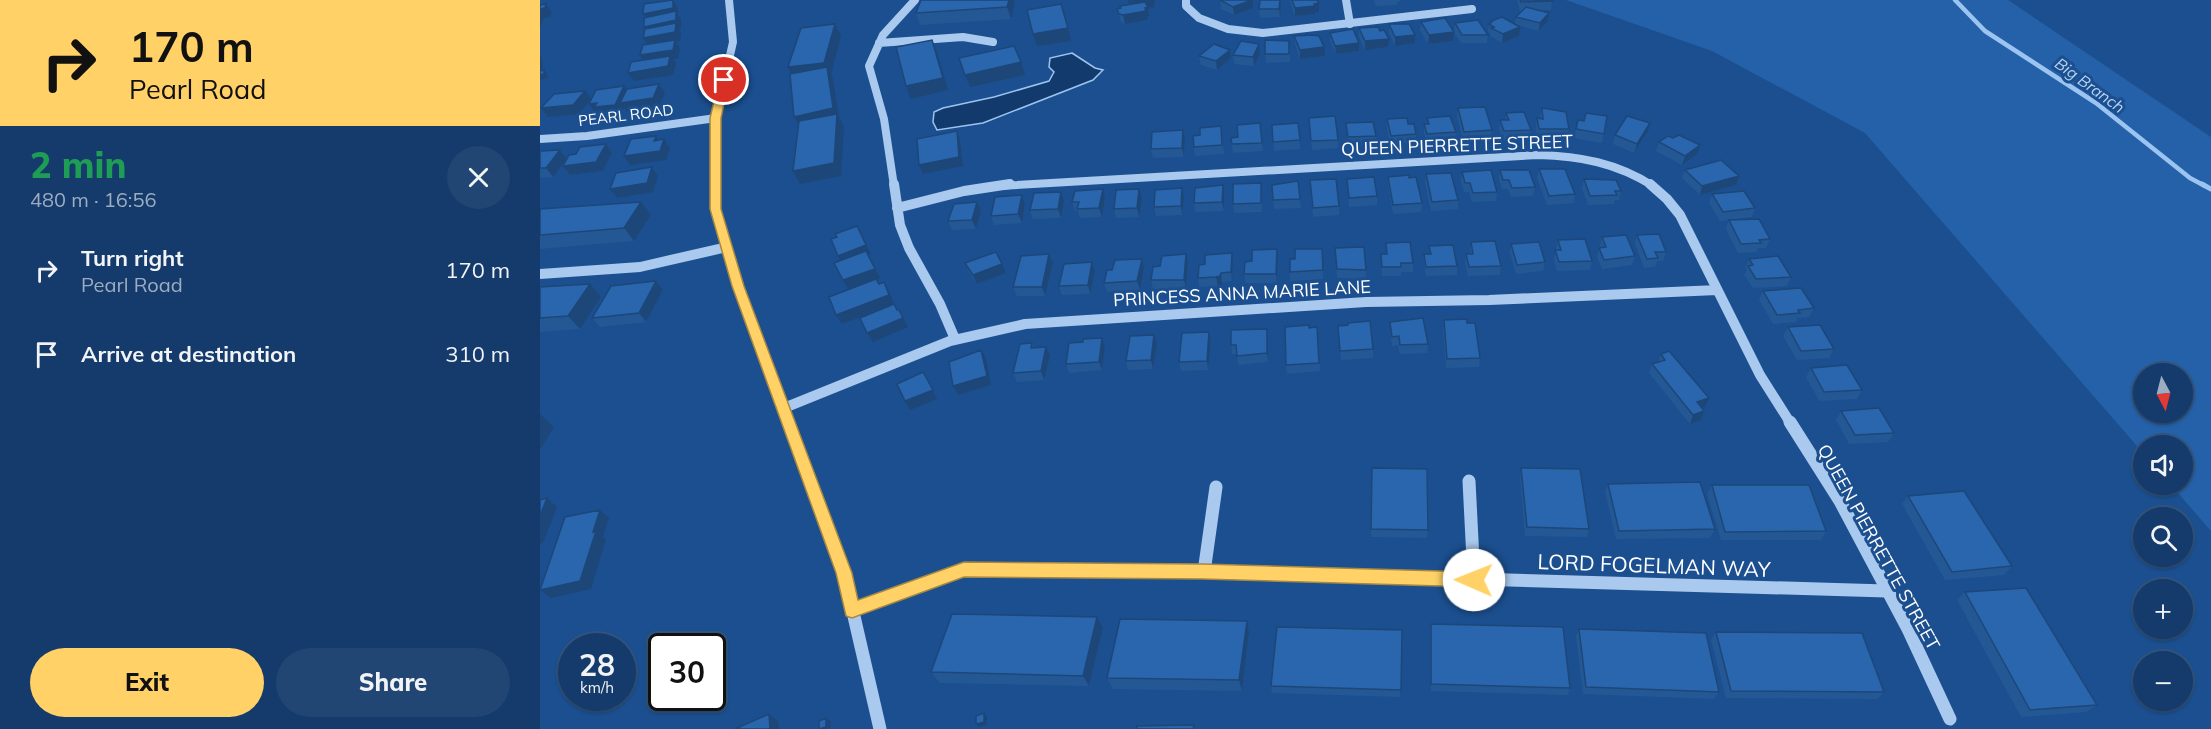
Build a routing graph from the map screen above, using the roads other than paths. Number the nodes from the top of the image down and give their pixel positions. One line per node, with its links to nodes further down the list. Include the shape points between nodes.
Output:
1 (729, 0): 9 (street, via 732,42)
2 (915, 0): 8 (street)
3 (1186, 0): 6 (street, via 1186,6 1199,18 1228,29 1263,33)
4 (1346, 0): 6 (street)
5 (1472, 9): 6 (street)
6 (1350, 24)
7 (993, 42): 8 (street, via 963,37)
8 (879, 43): 11 (street, via 869,66 884,119)
9 (716, 118): 10 (street, PEARL ROAD); 12 (street, via 716,209)
10 (540, 139)
11 (897, 208): 14 (street, QUEEN PIERRETTE STREET, via 964,191 1020,183 1572,155 1625,170 1662,192 1686,225); 15 (street, via 909,248)
12 (727, 247): 13 (street, via 640,267); 16 (street)
13 (540, 274)
14 (1717, 290): 15 (street, PRINCESS ANNA MARIE LANE, via 1366,302 1120,317 1025,324); 21 (street, QUEEN PIERRETTE STREET, via 1773,397 1840,501)
15 (955, 339): 16 (street, PRINCESS ANNA MARIE LANE)
16 (784, 408): 22 (street, via 844,573)
17 (1469, 481): 20 (street)
18 (1216, 487): 19 (street)
19 (1204, 572): 20 (street, LORD FOGELMAN WAY); 22 (street, LORD FOGELMAN WAY, via 964,569)
20 (1474, 580): 21 (street, LORD FOGELMAN WAY)
21 (1886, 591): 23 (street, QUEEN PIERRETTE STREET)
22 (852, 610): 24 (street)
23 (1950, 719)
24 (880, 729)

